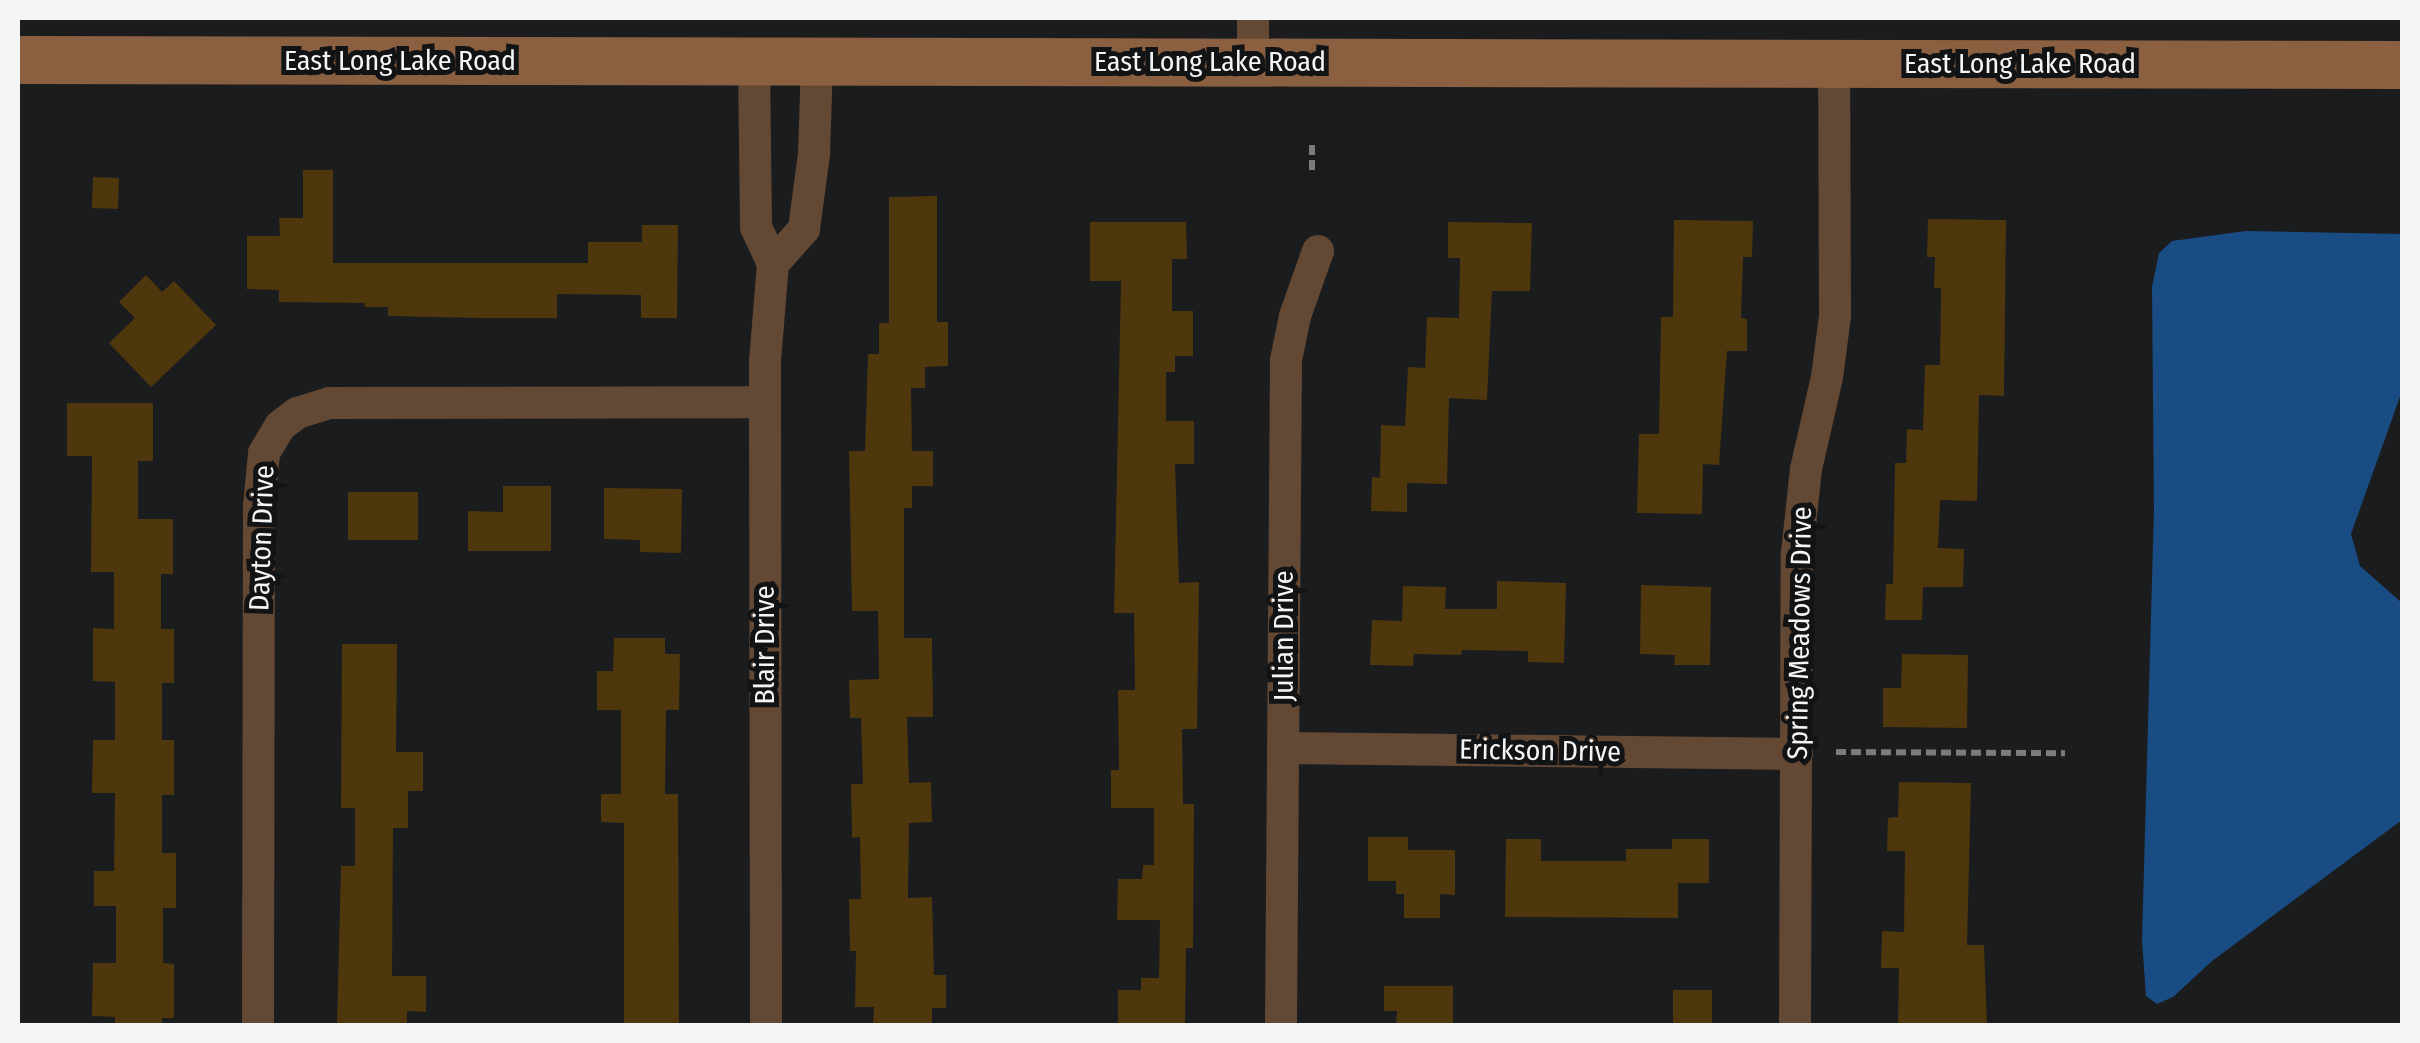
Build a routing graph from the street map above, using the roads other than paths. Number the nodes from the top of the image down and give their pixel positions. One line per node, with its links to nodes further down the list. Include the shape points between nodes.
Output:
1 (1254, 40): 4 (main road, East Long Lake Road); 5 (main road, East Long Lake Road)
2 (18, 60): 3 (main road, East Long Lake Road)
3 (754, 62): 4 (main road, East Long Lake Road); 8 (street, Blair Drive, via 756,227)
4 (817, 62): 8 (street, via 804,228)
5 (1834, 64): 6 (main road, East Long Lake Road); 11 (street, Spring Meadows Drive, via 1835,316 1800,511)
6 (2402, 65)
7 (1318, 251): 10 (street, Julian Drive, via 1286,360)
8 (773, 264): 9 (street, Blair Drive)
9 (764, 402): 12 (street, Dayton Drive, via 329,404 280,426 264,453 259,506); 13 (street, Blair Drive)
10 (1284, 748): 11 (street, Erickson Drive); 14 (street, Julian Drive)
11 (1797, 754): 15 (street, Spring Meadows Drive)
12 (258, 1026)
13 (766, 1026)
14 (1281, 1026)
15 (1795, 1026)

